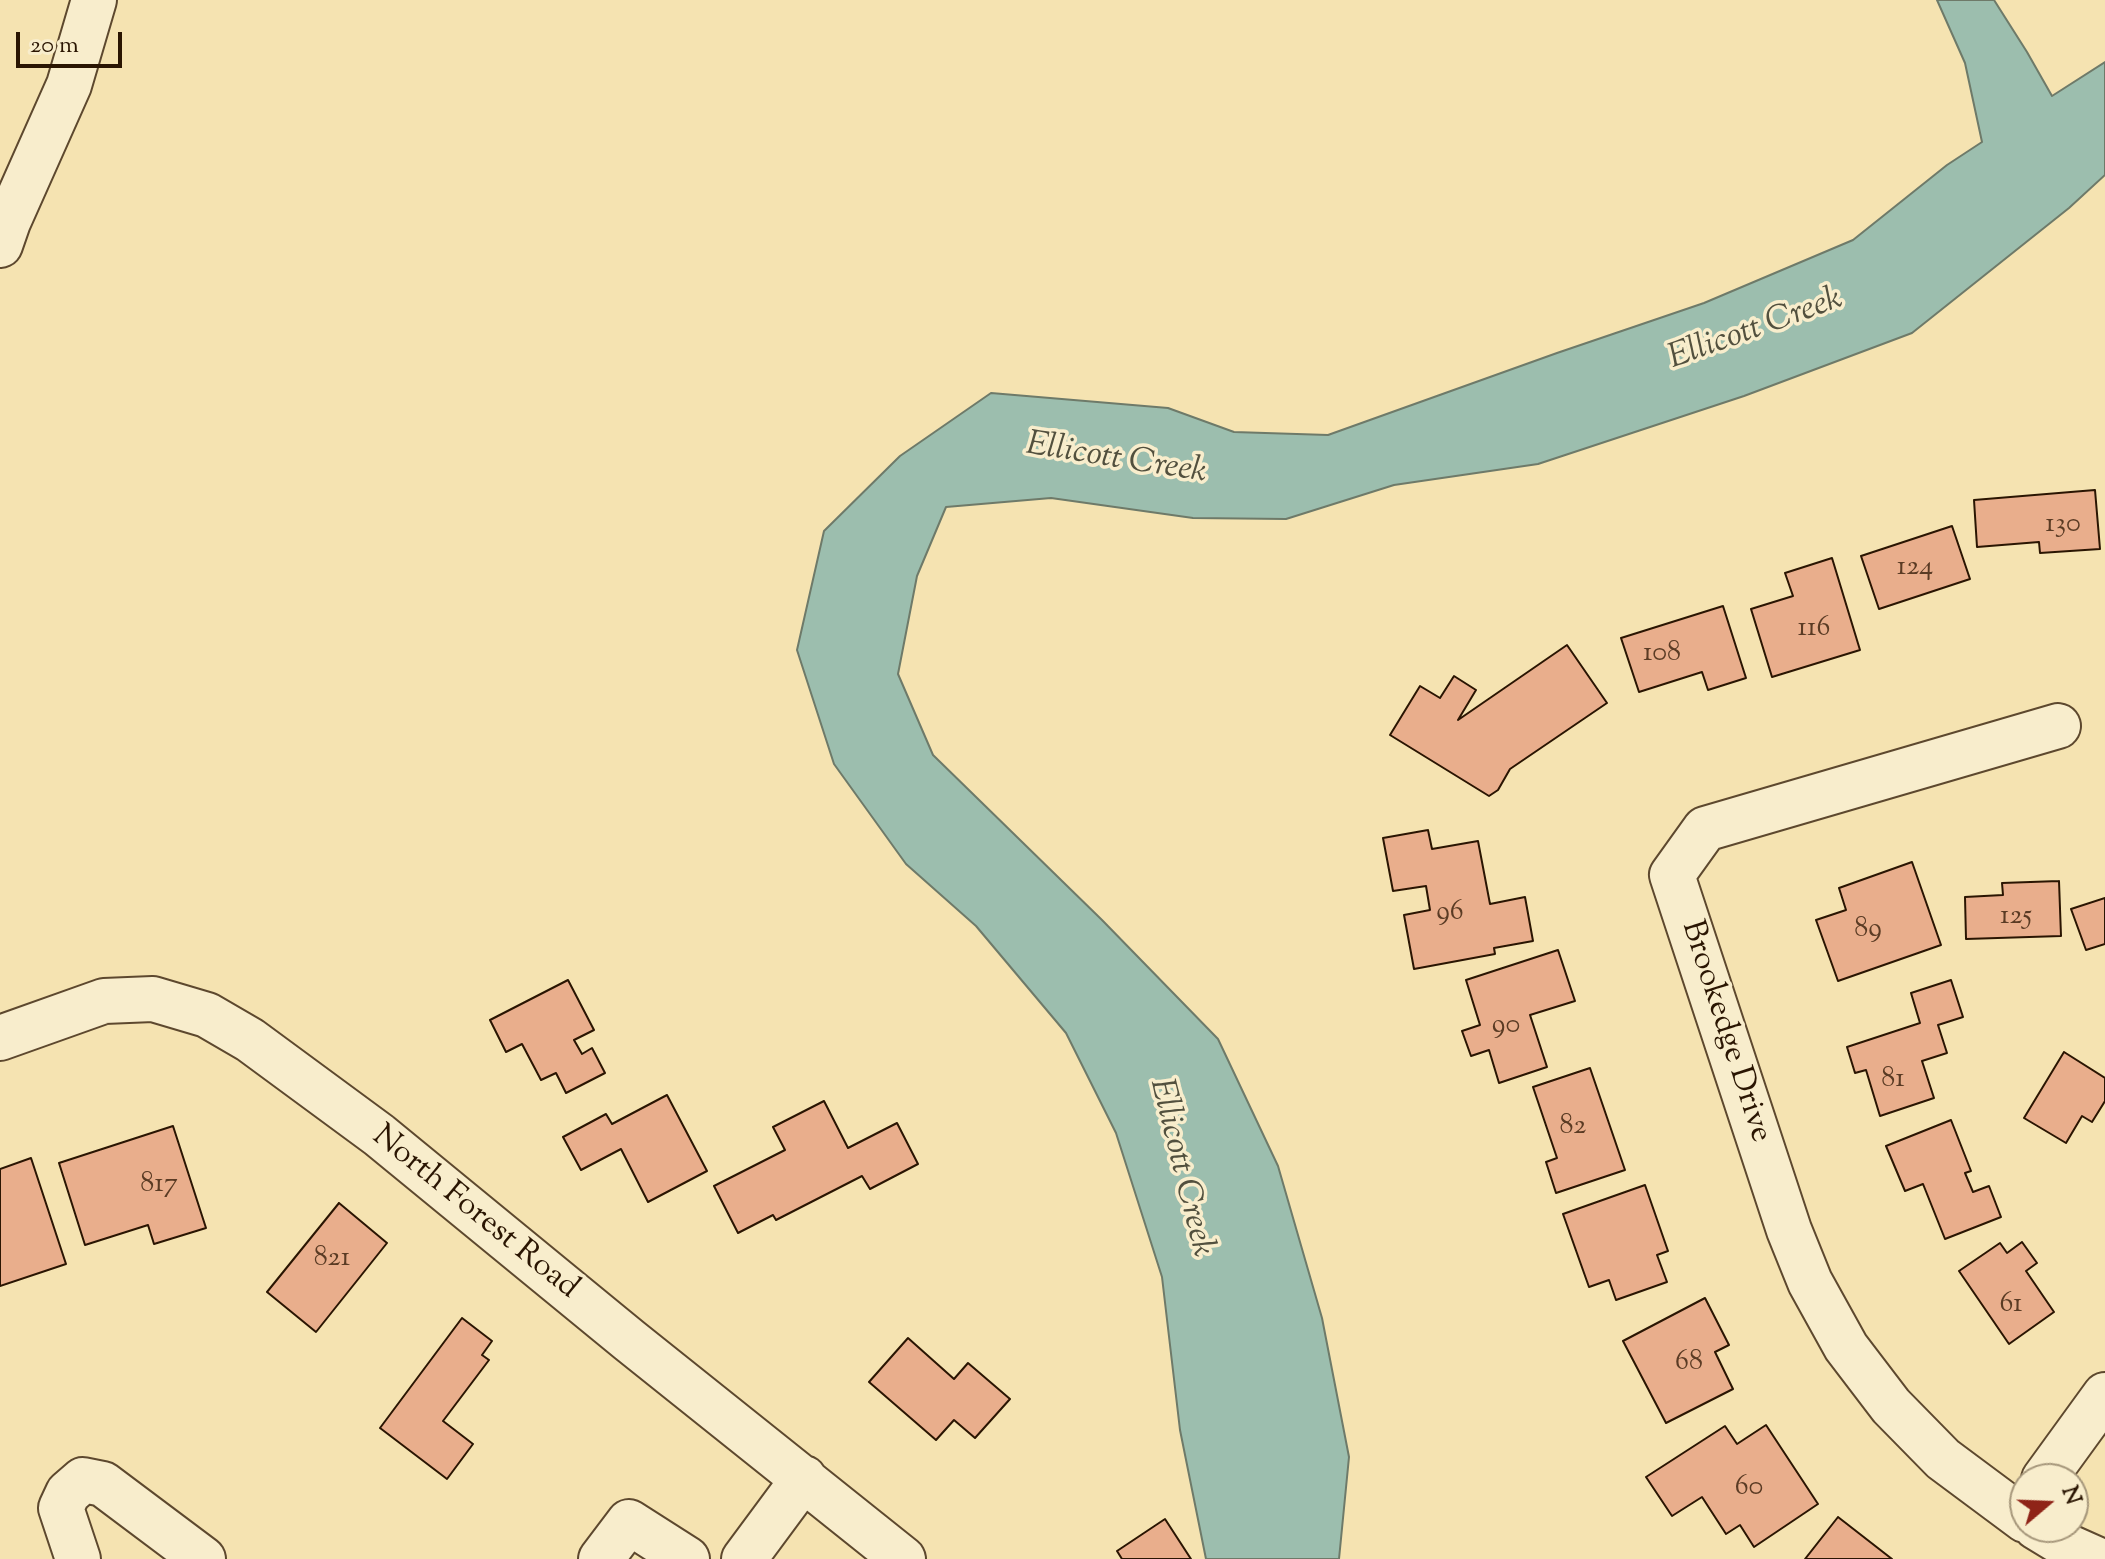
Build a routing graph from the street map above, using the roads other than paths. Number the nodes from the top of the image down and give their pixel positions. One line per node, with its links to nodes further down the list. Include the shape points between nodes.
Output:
1 (94, 0): 2 (street, via 69,85)
2 (12, 188): 3 (street)
3 (0, 245)
4 (2058, 726): 9 (street, Brookedge Drive, via 1705,829 1672,875 1810,1282 1846,1347 1891,1406 1943,1459)
5 (0, 1038): 8 (street, North Forest Road, via 104,1001 153,999 207,1015 250,1040 379,1135)
6 (2105, 1395): 7 (street)
7 (2056, 1463)
8 (804, 1478): 15 (street); 16 (street, North Forest Road)
9 (2009, 1505)
10 (2063, 1543): 17 (street, Brookedge Drive)
11 (78, 1559): 12 (street, via 61,1508 83,1480 103,1484)
12 (203, 1559)
13 (601, 1559): 14 (street, via 629,1522)
14 (687, 1559)
15 (744, 1559)
16 (903, 1559)
17 (2096, 1559)

